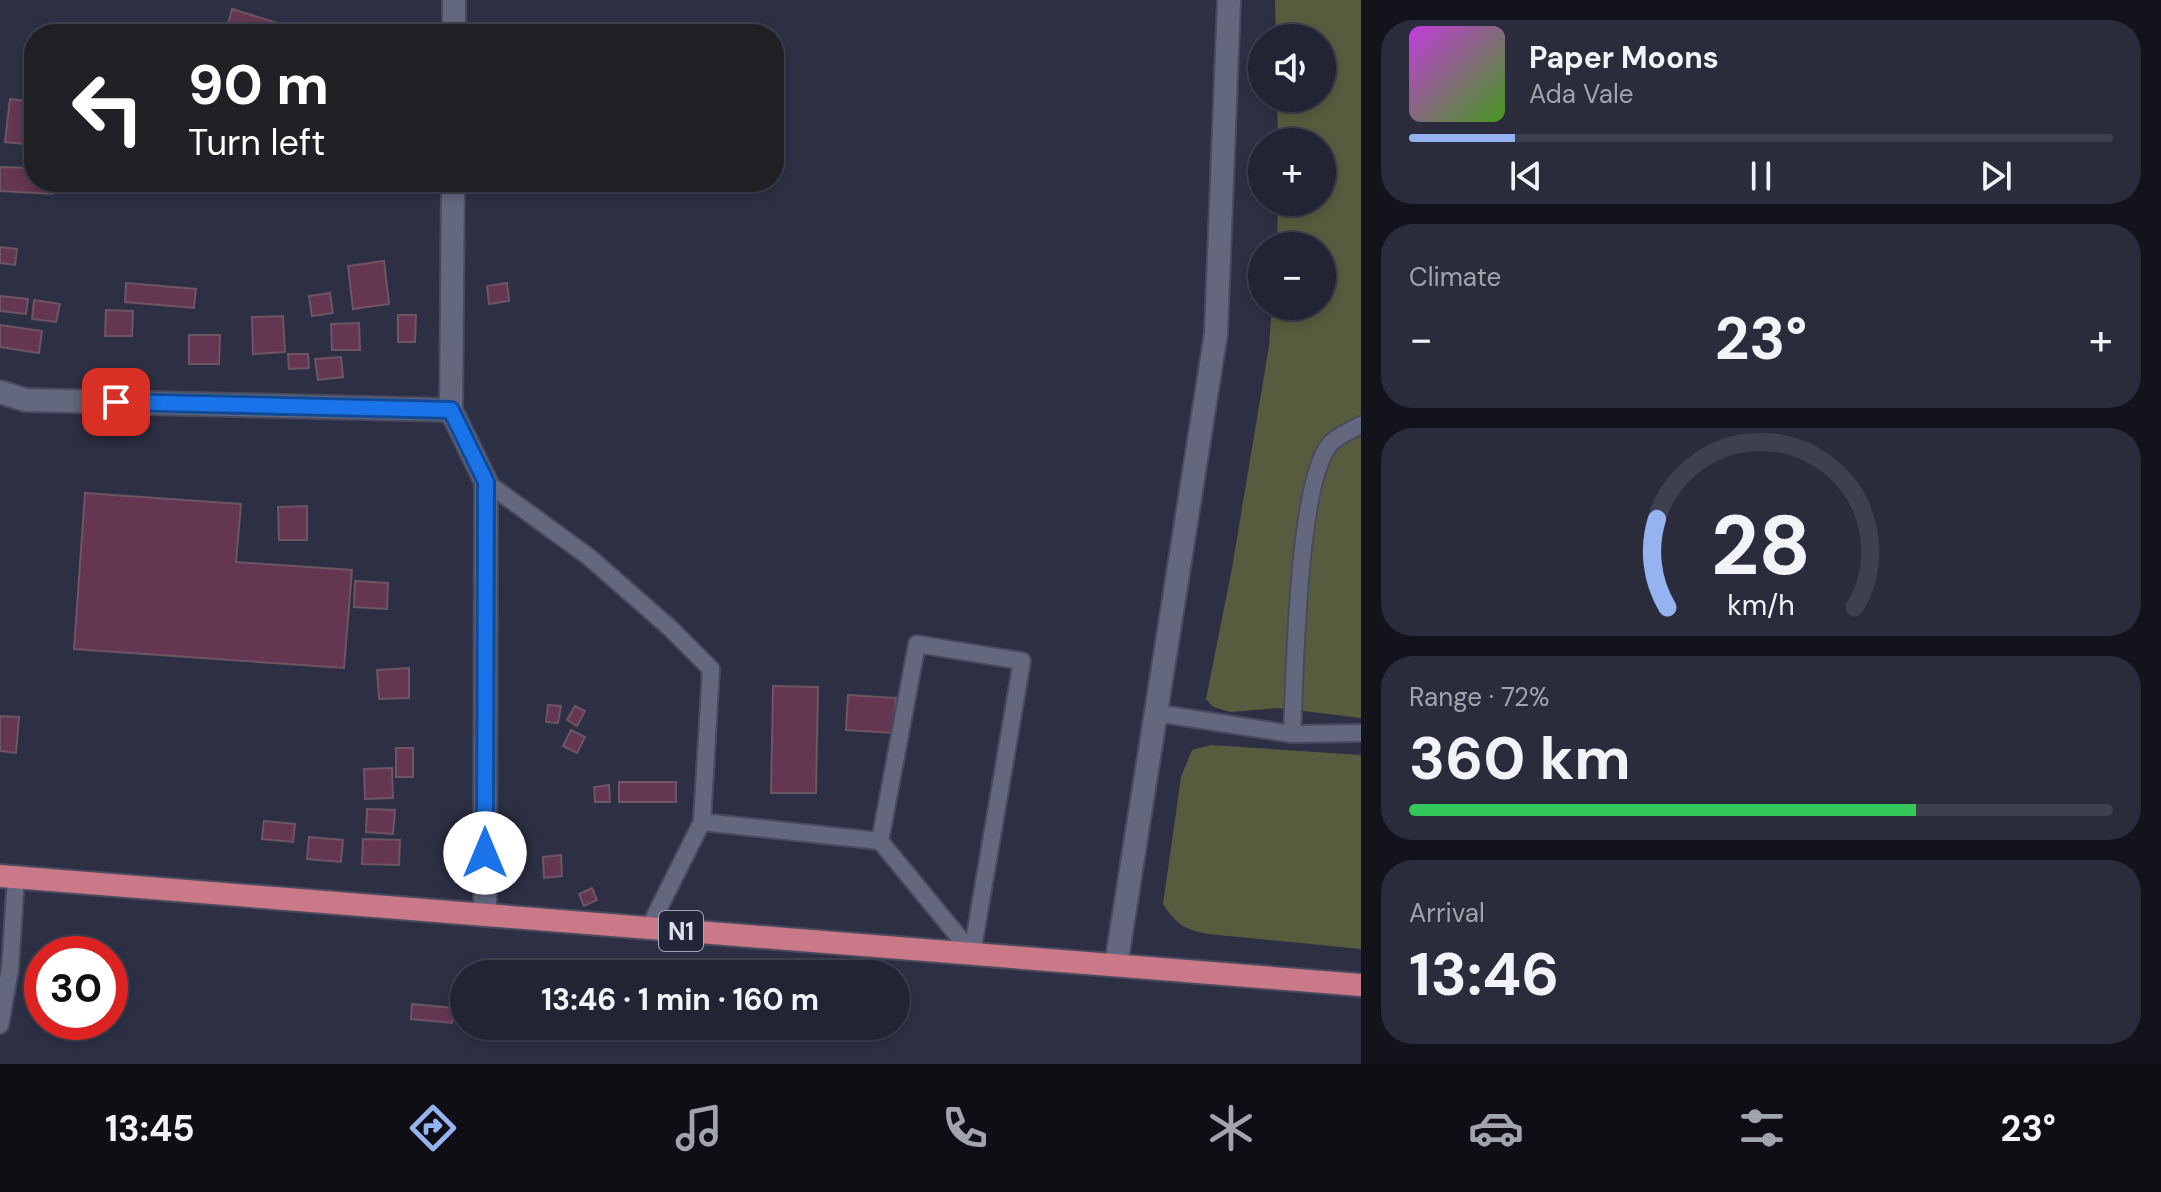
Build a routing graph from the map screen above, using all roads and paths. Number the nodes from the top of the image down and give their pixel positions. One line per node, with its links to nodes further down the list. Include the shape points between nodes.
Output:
1 (454, 0): 3 (street)
2 (1229, 0): 9 (street, via 1216,333)
3 (454, 24)
4 (453, 192): 6 (street)
5 (0, 392): 6 (street, via 25,400)
6 (451, 410): 8 (street)
7 (1361, 425): 11 (lane, via 1330,444 1313,482)
8 (486, 482): 12 (lane, via 589,557 711,669); 15 (street)
9 (1156, 713): 11 (lane); 18 (street)
10 (1361, 733): 11 (lane)
11 (1292, 734)
12 (702, 822): 13 (lane); 16 (lane)
13 (880, 841): 17 (lane); 17 (lane, via 917,644 1022,661)
14 (8, 877): 15 (highway, N1); 20 (lane, via 10,969)
15 (485, 915): 16 (highway, N1)
16 (649, 928): 17 (highway, N1)
17 (972, 953): 18 (highway, N1)
18 (1116, 965): 19 (highway, N1)
19 (1361, 985)
20 (0, 1025)

